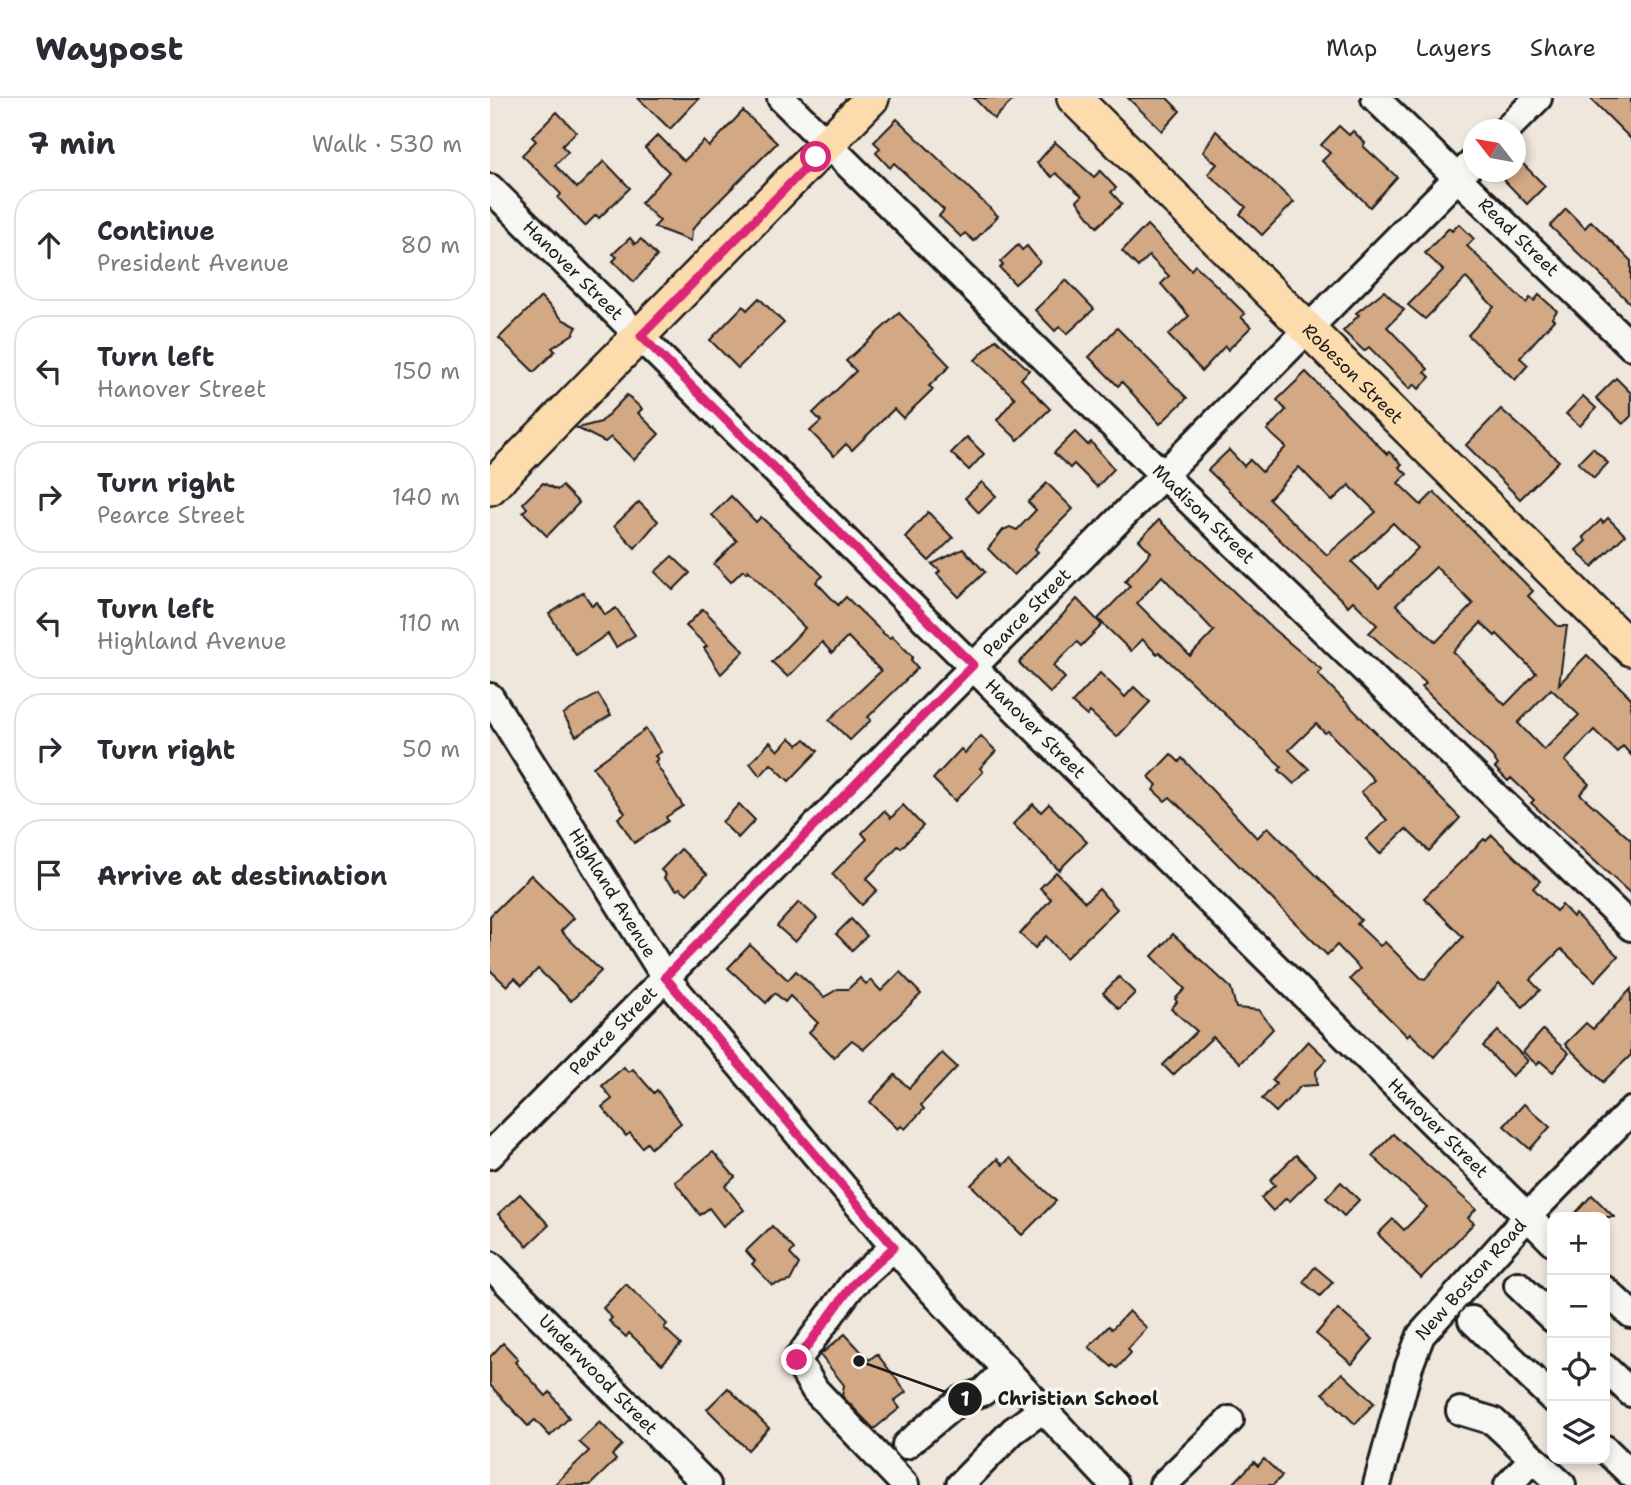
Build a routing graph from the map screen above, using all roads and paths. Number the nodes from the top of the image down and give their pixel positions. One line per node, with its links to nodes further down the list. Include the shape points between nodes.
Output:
1 (781, 98): 7 (street, Madison Street)
2 (872, 98): 7 (main road)
3 (1074, 98): 12 (main road, Robeson Street)
4 (1375, 98): 8 (street, Read Street)
5 (1538, 98): 6 (street)
6 (1517, 119)
7 (829, 144): 13 (main road); 15 (street, Madison Street)
8 (1463, 167)
9 (1463, 172): 12 (street, Pearce Street)
10 (1478, 182): 14 (street, Read Street)
11 (490, 188): 13 (street, Hanover Street)
12 (1308, 329): 15 (street, Pearce Street); 17 (main road, Robeson Street)
13 (641, 336): 16 (main road); 18 (street, Hanover Street)
14 (1631, 346)
15 (1163, 475): 18 (street, Pearce Street); 20 (street, Madison Street)
16 (490, 488)
17 (1631, 649)
18 (973, 665): 21 (street, Pearce Street); 24 (street, Hanover Street)
19 (490, 697): 21 (street, Highland Avenue)
20 (1631, 927)
21 (665, 977): 23 (street, Pearce Street); 26 (street, Highland Avenue)
22 (1631, 1111): 24 (street, New Boston Road)
23 (490, 1155)
24 (1527, 1217): 25 (street, Hanover Street); 49 (street, New Boston Road, via 1421,1335)
25 (1547, 1236)
26 (894, 1247): 33 (street, Highland Avenue); 45 (street, via 853,1284 797,1360 815,1390)
27 (490, 1265): 44 (street, Underwood Street)
28 (1518, 1285): 30 (street)
29 (1610, 1295): 31 (street)
30 (1547, 1313)
31 (1631, 1314)
32 (1472, 1320): 35 (street)
33 (1006, 1369): 37 (street, Highland Avenue); 40 (street, via 983,1392 960,1400)
34 (1610, 1373): 36 (street)
35 (1547, 1393)
36 (1631, 1393)
37 (1043, 1409): 46 (street, via 1013,1431); 47 (street, Highland Avenue)
38 (1460, 1411): 42 (street, via 1493,1421)
39 (1230, 1420): 48 (street)
40 (906, 1445)
41 (1610, 1454): 43 (street)
42 (1533, 1459): 50 (street); 51 (street)
43 (1631, 1474)
44 (707, 1485)
45 (905, 1485)
46 (961, 1485)
47 (1114, 1485)
48 (1163, 1485)
49 (1377, 1485)
50 (1508, 1485)
51 (1562, 1485)

